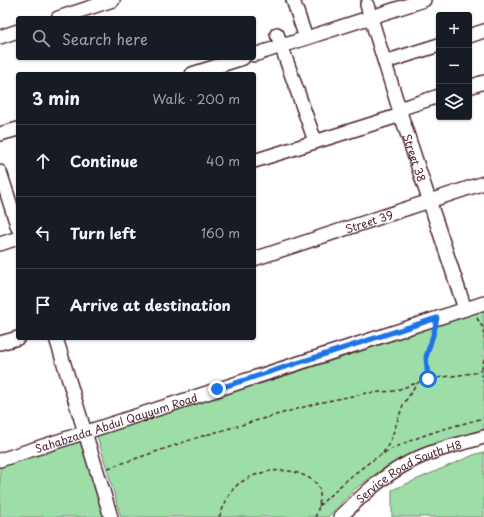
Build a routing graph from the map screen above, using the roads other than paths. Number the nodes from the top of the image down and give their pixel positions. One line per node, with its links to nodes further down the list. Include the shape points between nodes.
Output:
1 (113, 0): 5 (street)
2 (293, 0): 10 (street)
3 (424, 0): 4 (street)
4 (369, 12): 10 (street); 15 (street, Street 38)
5 (64, 16)
6 (484, 31): 8 (street)
7 (16, 32): 9 (street)
8 (472, 35)
9 (0, 37)
10 (306, 38): 11 (street)
11 (279, 40): 13 (street); 23 (street)
12 (436, 46): 15 (street)
13 (256, 54)
14 (237, 60): 16 (street)
15 (385, 62): 20 (street, Street 38)
16 (201, 72)
17 (484, 82): 18 (street)
18 (472, 86)
19 (436, 97): 20 (street)
20 (400, 112): 23 (street); 27 (street, Street 38)
21 (16, 129): 22 (street)
22 (0, 134)
23 (315, 141): 24 (street)
24 (256, 160)
25 (0, 172): 28 (street)
26 (484, 183): 27 (street, Street 39)
27 (429, 200): 31 (street, Street 39); 33 (street, Street 38)
28 (16, 222)
29 (16, 239): 30 (street)
30 (0, 244)
31 (256, 258)
32 (484, 303): 33 (street, Sahabzada Abdul Qayyum Road)
33 (464, 309): 37 (street, Sahabzada Abdul Qayyum Road)
34 (16, 339): 36 (street)
35 (57, 340): 37 (street)
36 (0, 343)
37 (85, 431): 39 (street, Sahabzada Abdul Qayyum Road); 40 (street)
38 (484, 437): 41 (street, Service Road South H8, via 447,447 408,462 364,494)
39 (0, 460)
40 (110, 517)
41 (340, 517)

